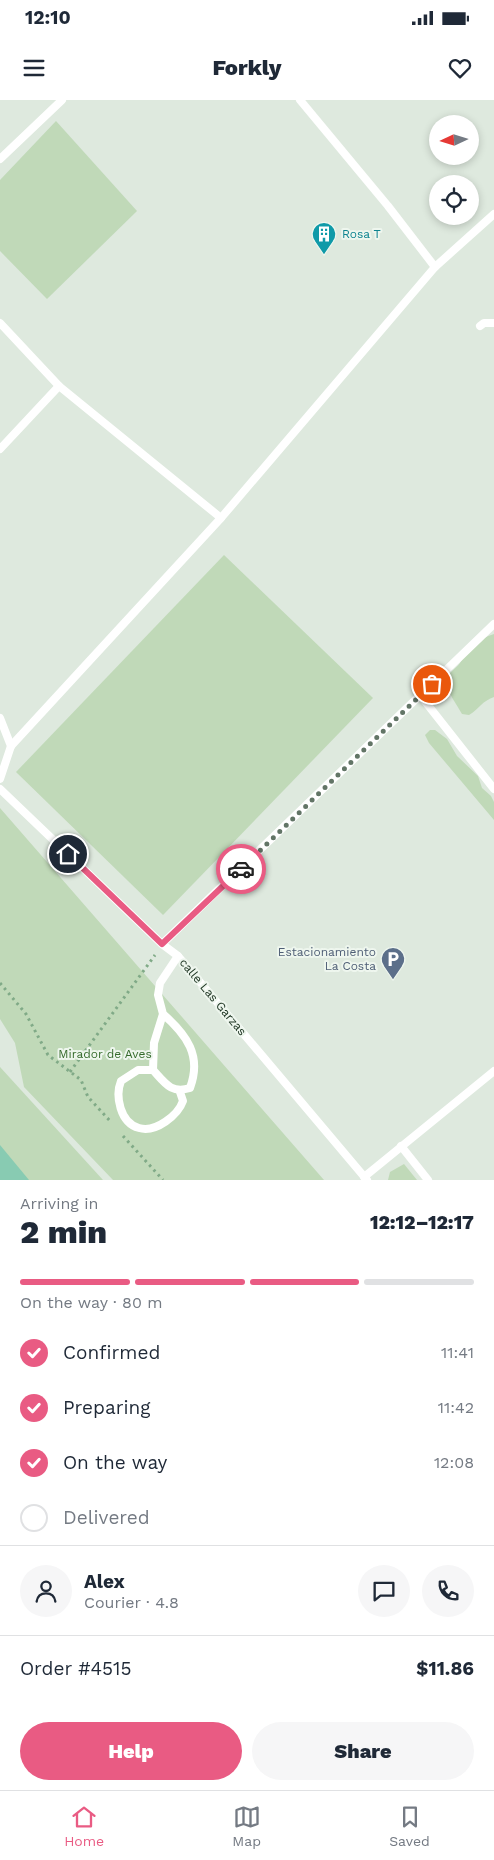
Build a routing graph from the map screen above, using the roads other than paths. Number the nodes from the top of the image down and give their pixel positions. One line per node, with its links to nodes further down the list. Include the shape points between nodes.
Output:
1 (62, 100): 3 (lane)
2 (300, 100): 5 (lane)
3 (0, 159)
4 (494, 214): 5 (lane)
5 (435, 267): 11 (lane)
6 (0, 322): 9 (lane)
7 (494, 323): 8 (lane)
8 (480, 326)
9 (59, 386): 10 (lane); 11 (lane)
10 (0, 449)
11 (221, 518): 15 (lane)
12 (494, 624): 13 (lane)
13 (420, 695): 17 (lane); 19 (lane, via 347,769)
14 (0, 718): 15 (lane)
15 (12, 746): 16 (lane)
16 (0, 779)
17 (494, 788)
18 (0, 789): 19 (lane, calle Las Garzas)
19 (162, 944): 20 (lane, calle Las Garzas)
20 (178, 956): 21 (lane, via 160,984 158,995); 26 (lane, calle Las Garzas)
21 (163, 1014): 22 (lane, via 154,1043); 24 (lane, via 180,1029 195,1058 195,1076 190,1088)
22 (153, 1070): 24 (lane, via 170,1089); 24 (lane, via 138,1070 121,1081 117,1096 127,1121 139,1128 154,1128 180,1109 183,1101)
23 (494, 1071): 25 (lane)
24 (180, 1092)
25 (401, 1146): 26 (lane); 27 (lane)
26 (366, 1179)
27 (428, 1180)

